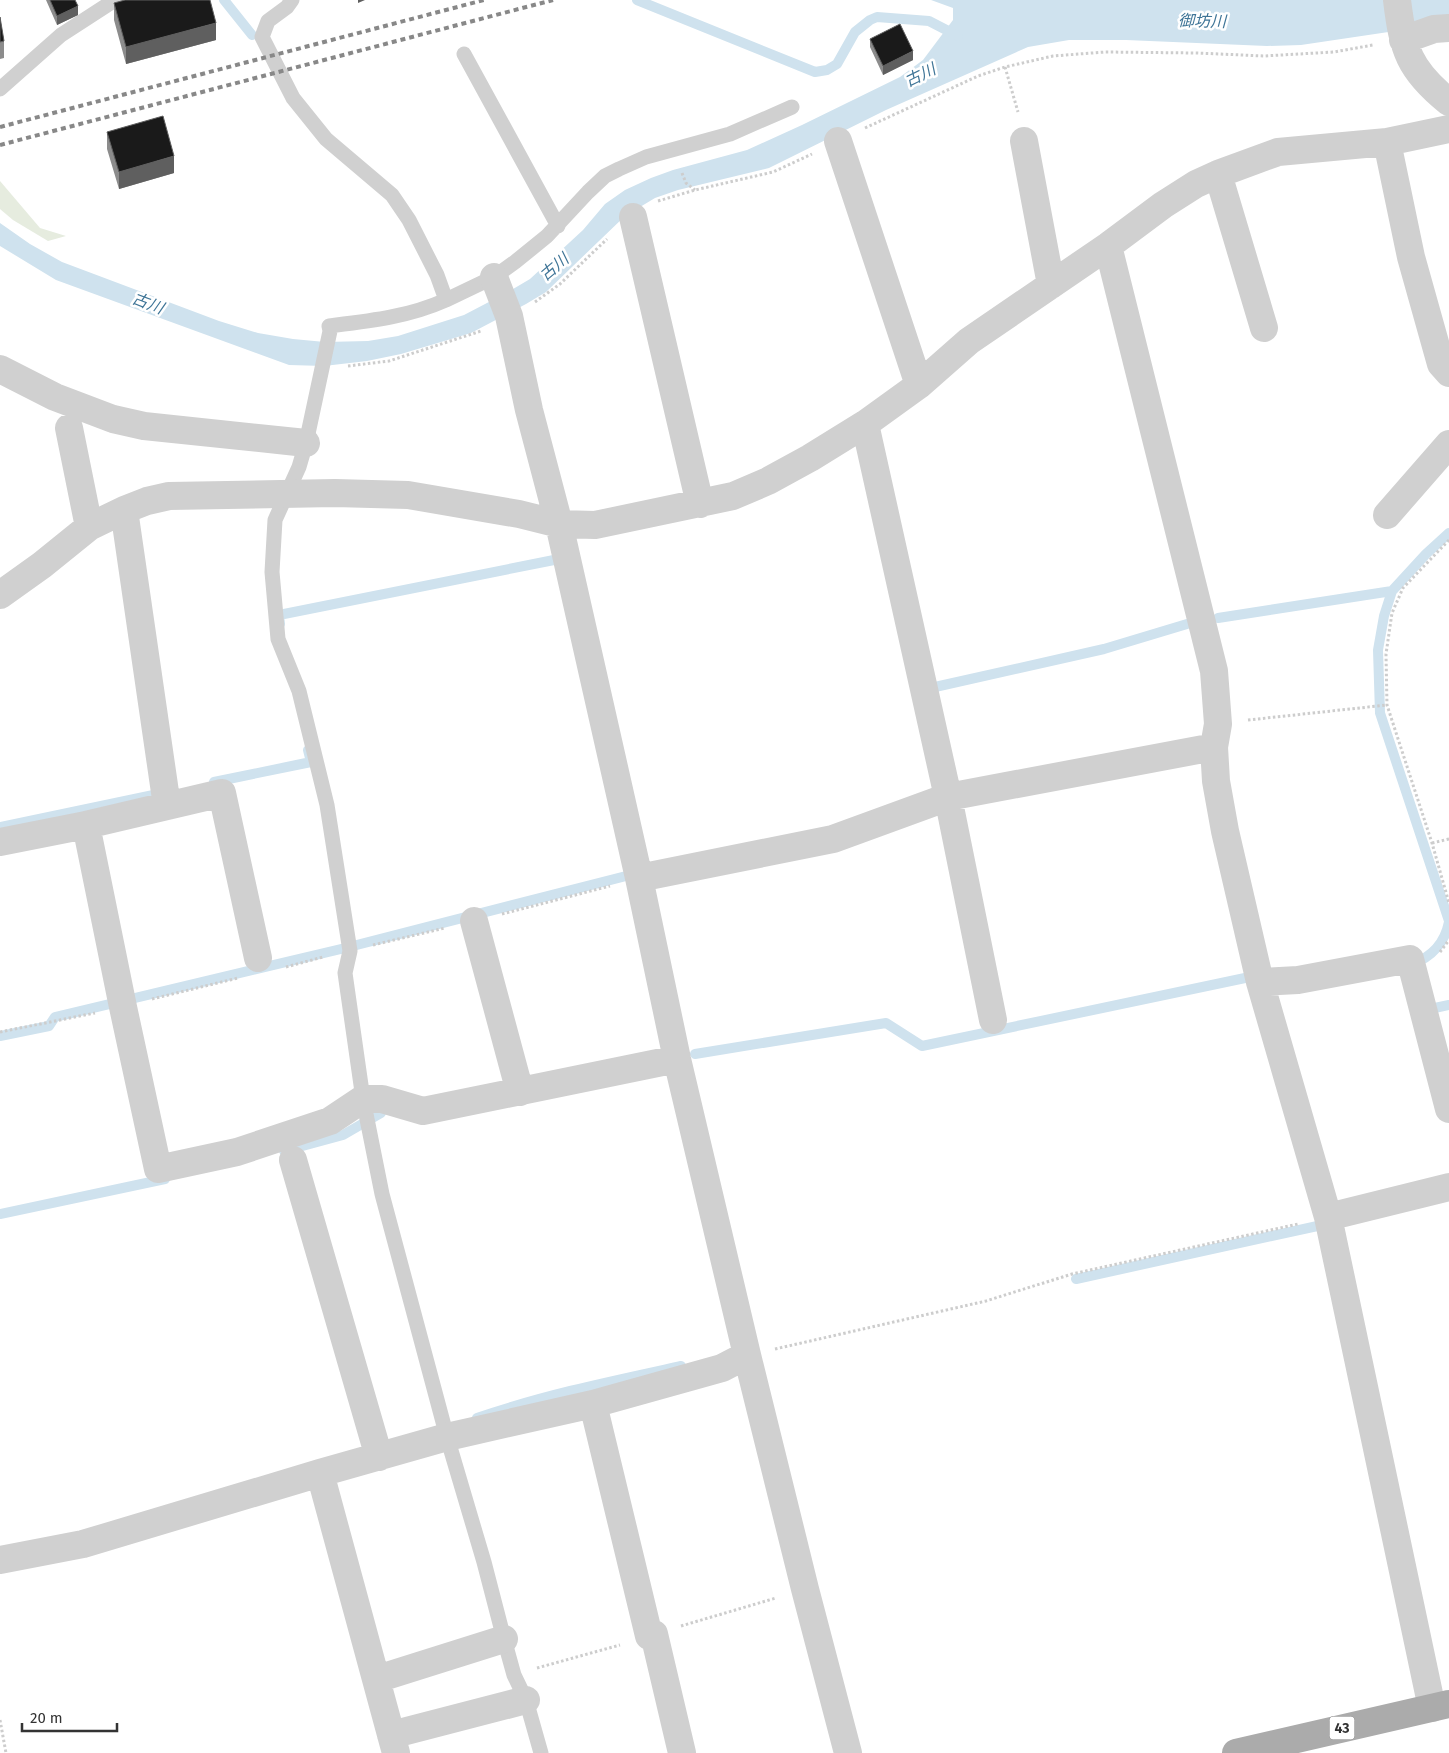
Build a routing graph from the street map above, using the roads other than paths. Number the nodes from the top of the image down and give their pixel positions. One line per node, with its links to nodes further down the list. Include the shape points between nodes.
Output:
1 (115, 0): 7 (lane, via 61,35)
2 (292, 0): 20 (lane, via 268,21 262,37 284,82 326,139 392,194 409,220)
3 (1397, 0): 5 (street)
4 (1449, 28): 5 (street)
5 (1402, 36): 8 (street, via 1411,63)
6 (464, 54): 16 (lane)
7 (0, 89)
8 (1449, 102)
9 (792, 107): 16 (lane, via 744,129 619,168 588,192)
10 (1449, 130): 13 (street)
11 (838, 141): 24 (street)
12 (1024, 141): 19 (street)
13 (1386, 142): 14 (street, via 1278,152); 23 (street, via 1411,256 1442,364)
14 (1218, 174): 17 (street, via 1163,205); 21 (street)
15 (633, 217): 30 (street)
16 (558, 226): 18 (lane)
17 (1108, 246): 19 (street); 36 (street, via 1214,671)
18 (496, 284): 20 (lane); 33 (street, via 509,317)
19 (1051, 285): 24 (street, via 969,341)
20 (446, 300): 27 (lane, via 425,310 385,319 329,326)
21 (1264, 328)
22 (0, 369): 27 (street, via 55,397 112,419 144,426)
23 (1449, 373)
24 (919, 385): 25 (street)
25 (865, 424): 30 (street, via 768,481 733,496); 37 (street)
26 (69, 428): 34 (street)
27 (306, 443): 29 (lane)
28 (1449, 444): 32 (street)
29 (287, 493): 31 (street, via 169,496); 33 (street, via 408,495); 48 (lane, via 275,520 272,572 278,638 299,691 327,805 350,951 345,973)
30 (700, 504): 33 (street, via 595,525)
31 (124, 510): 34 (street); 38 (street)
32 (1387, 515)
33 (559, 524): 41 (street)
34 (89, 527): 35 (street)
35 (0, 595)
36 (1216, 735): 37 (street); 44 (street, via 1216,781)
37 (948, 797): 41 (street, via 833,839); 45 (street)
38 (167, 806): 39 (street); 43 (street, via 222,793)
39 (86, 826): 40 (street); 48 (street, via 158,1170 237,1152 330,1121)
40 (0, 842)
41 (639, 878): 46 (street)
42 (474, 921): 47 (street)
43 (252, 967)
44 (1260, 982): 49 (street, via 1298,980 1410,959); 52 (street)
45 (993, 1020)
46 (677, 1059): 47 (street); 53 (street)
47 (520, 1092): 48 (street, via 423,1111 382,1099)
48 (364, 1099): 55 (lane, via 382,1194)
49 (1449, 1109)
50 (293, 1160): 56 (street)
51 (1449, 1186): 52 (street)
52 (1328, 1217): 62 (street)
53 (747, 1355): 54 (street, via 722,1368); 66 (street)
54 (593, 1404): 55 (street); 65 (street)
55 (447, 1437): 56 (street); 59 (lane)
56 (379, 1457): 57 (street)
57 (320, 1472): 58 (street, via 83,1544); 60 (street)
58 (0, 1560)
59 (504, 1639): 60 (street); 61 (lane, via 514,1675)
60 (377, 1678): 63 (street)
61 (526, 1700): 63 (street); 64 (lane)
62 (1440, 1706): 67 (main road, 43)
63 (394, 1744)
64 (540, 1753)
65 (682, 1753)
66 (848, 1753)
67 (1236, 1753)

